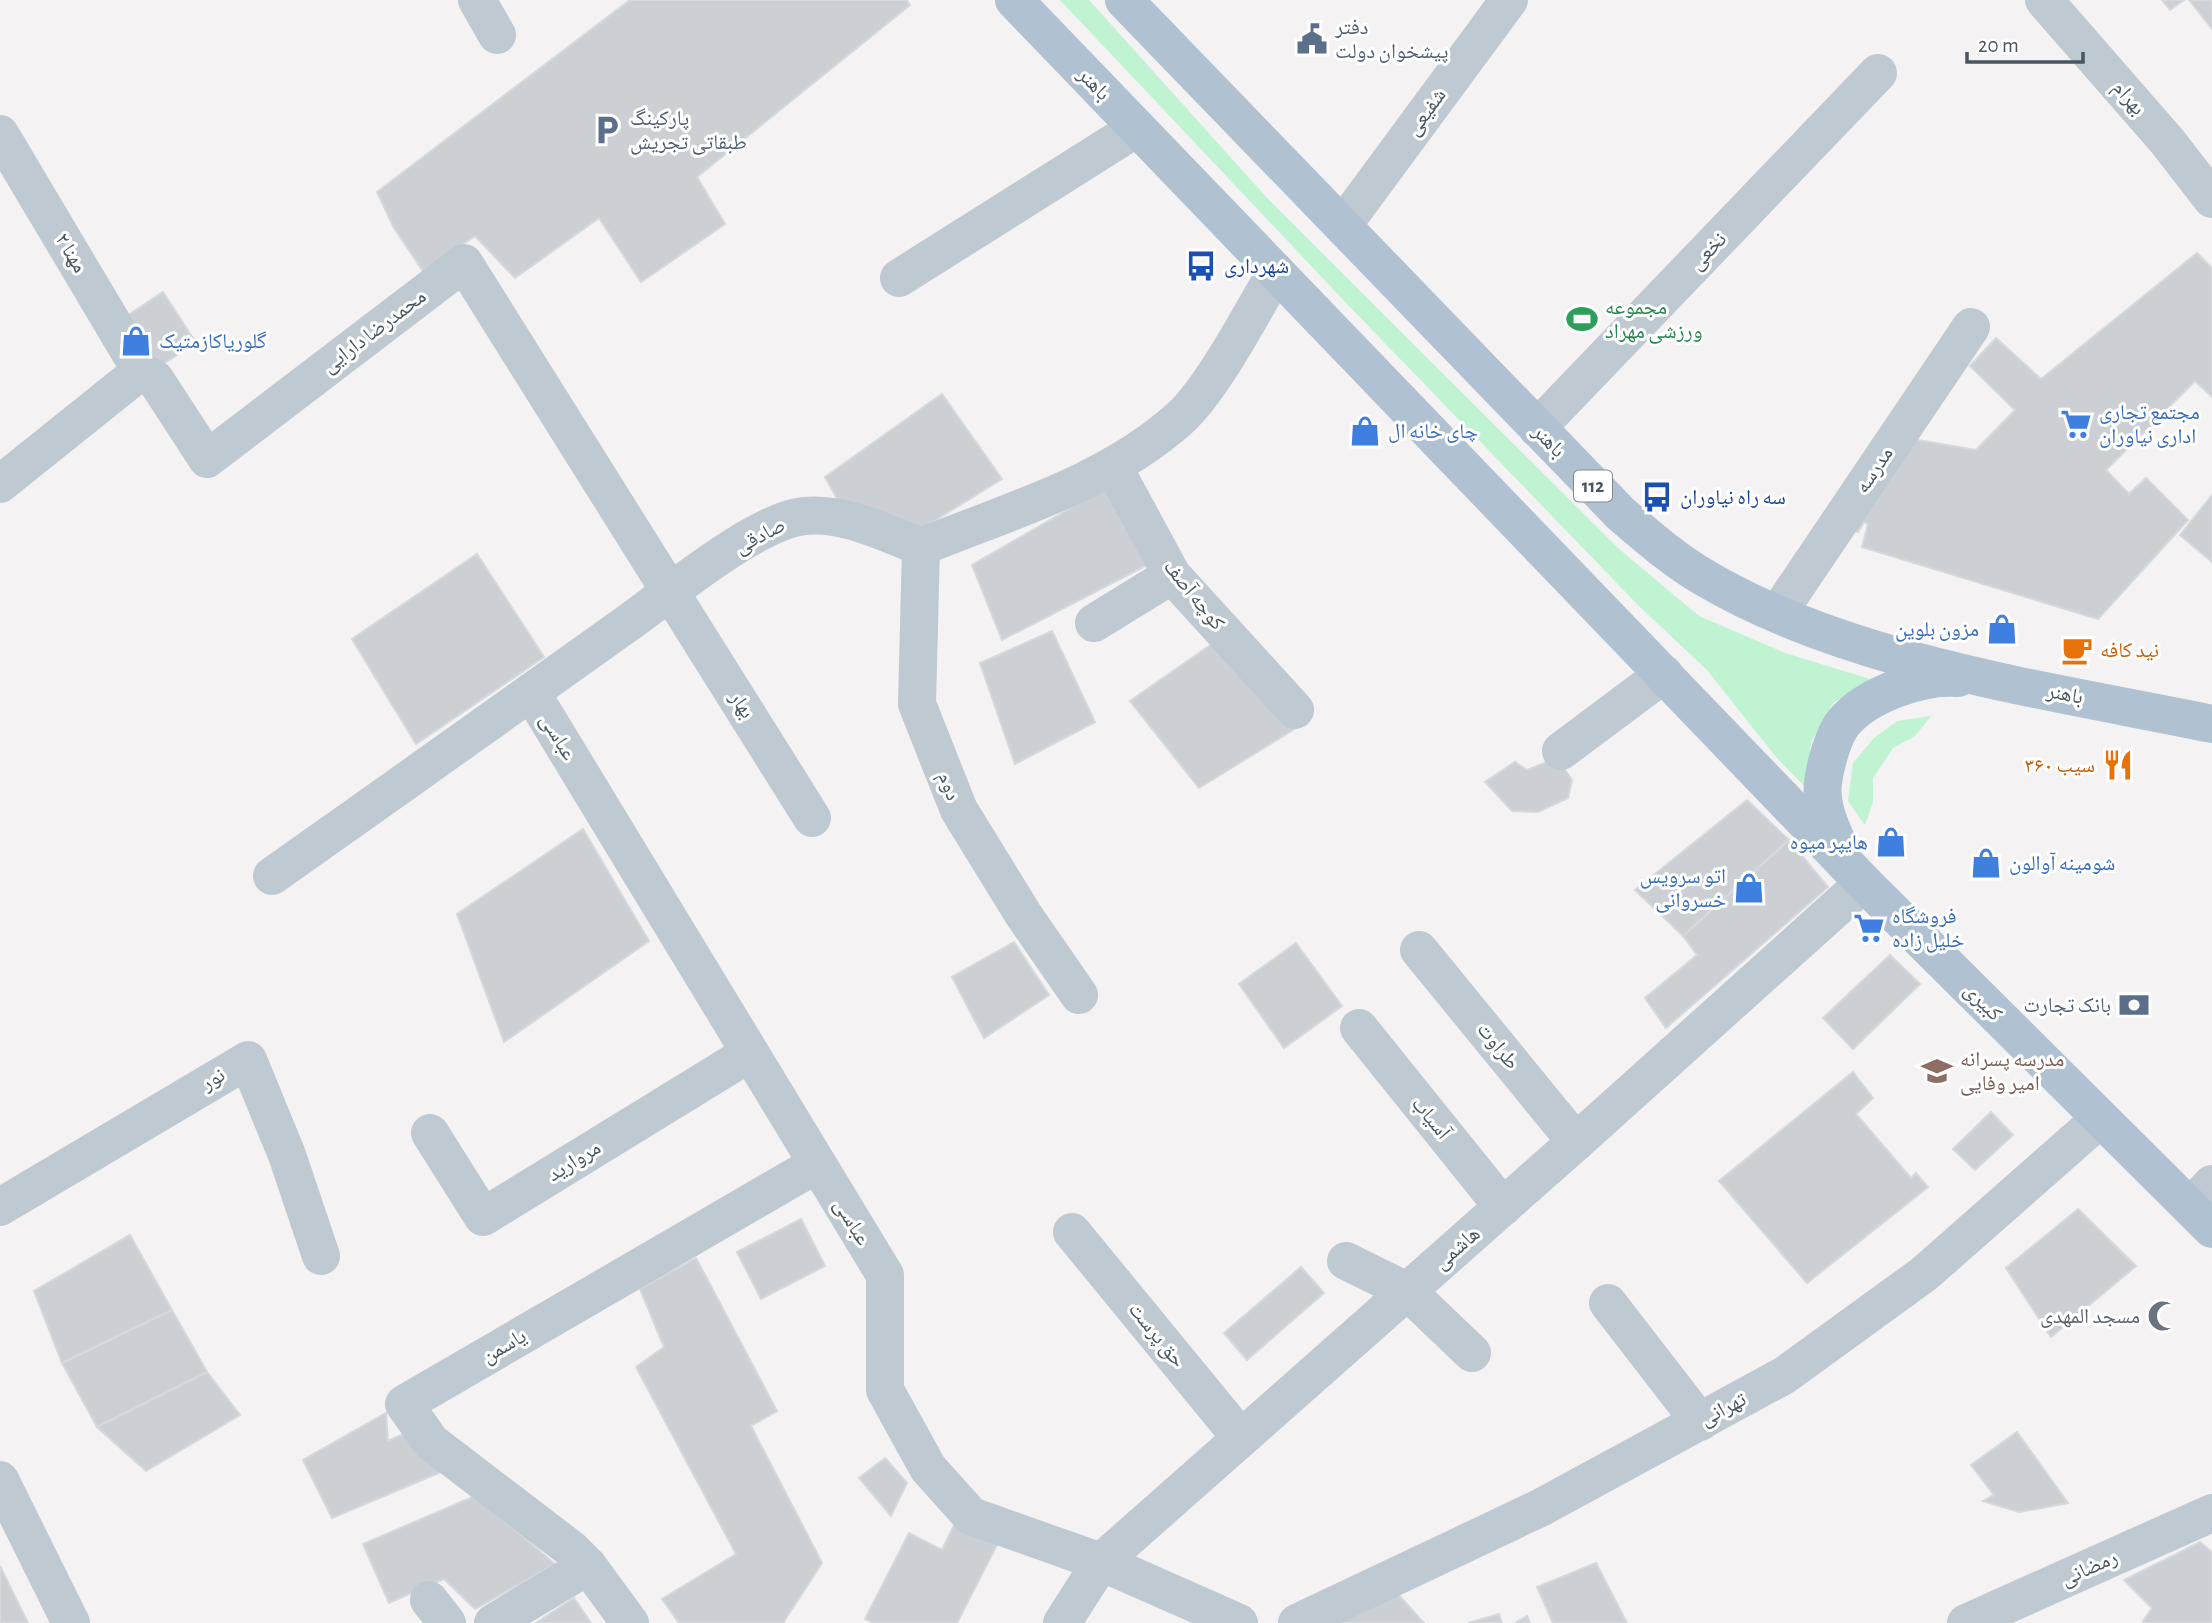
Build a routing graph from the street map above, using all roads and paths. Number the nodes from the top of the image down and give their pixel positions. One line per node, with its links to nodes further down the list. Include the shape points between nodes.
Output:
1 (477, 0): 6 (street)
2 (1014, 0): 8 (main road, باهنر)
3 (1124, 0): 11 (main road, باهنر / 112)
4 (1509, 0): 11 (street, شفیعی)
5 (2044, 0): 10 (street, بهرام)
6 (497, 35)
7 (1878, 73): 16 (street, نخعی)
8 (1137, 128): 12 (main road, باهنر); 13 (street)
9 (0, 134): 15 (street, مهنا ۲)
10 (2212, 199)
11 (1343, 225): 16 (main road, باهنر / 112)
12 (1276, 272): 17 (street, via 1180,419); 24 (main road, باهنر)
13 (899, 278)
14 (1971, 327): 22 (street, مدرسه)
15 (141, 371): 18 (street); 21 (street, محمدرضا دارایی, via 155,379 207,459 464,263)
16 (1537, 428): 22 (main road, باهنر / 112, via 1621,514 1664,550 1705,578)
17 (1113, 466): 19 (street); 20 (street, کوچه آصف)
18 (0, 484)
19 (920, 547): 21 (street, صادقی, via 849,519 802,516 743,542); 34 (street, دوم, via 917,704 959,810)
20 (1172, 575): 23 (street); 27 (street, کوچه آصف)
21 (671, 592): 26 (street, صادقی); 30 (street, بهار)
22 (1778, 613): 25 (main road, باهنر / 112, via 1894,654)
23 (1094, 623)
24 (1664, 674): 29 (street); 31 (main road, باهنر)
25 (2016, 684): 28 (main road, باهنر / 112); 31 (main road, via 1951,677 1912,682 1877,697 1843,722 1823,784 1826,815)
26 (531, 692): 32 (street, صادقی); 36 (street, عباسی)
27 (1295, 710)
28 (2212, 723)
29 (1561, 751)
30 (813, 818)
31 (1855, 873): 37 (main road, کبیری); 39 (street, هاشمی)
32 (272, 876)
33 (1419, 950): 39 (street, طراوت)
34 (1079, 995)
35 (1359, 1028): 42 (street, آسیاب)
36 (750, 1053): 38 (street, مروارید, via 483,1217); 40 (street, عباسی)
37 (2100, 1119): 43 (main road, کبیری); 50 (street, تهرانی, via 1924,1274 1786,1375)
38 (430, 1133)
39 (1576, 1142): 42 (street, هاشمی)
40 (817, 1164): 54 (street, عباسی, via 885,1275 885,1390 928,1468 971,1516); 55 (street, یاسمن, via 404,1404 431,1441)
41 (0, 1207): 45 (street, نور, via 248,1060)
42 (1503, 1207): 47 (street, هاشمی)
43 (2205, 1207)
44 (1072, 1232): 51 (street, حق پرست)
45 (321, 1255)
46 (1346, 1261): 47 (street)
47 (1407, 1292): 49 (street); 51 (street, هاشمی)
48 (1608, 1303): 50 (street)
49 (1472, 1353)
50 (1700, 1422): 61 (street, تهرانی, via 1539,1508)
51 (1241, 1438): 54 (street, هاشمی)
52 (0, 1480): 56 (street)
53 (2212, 1513): 62 (street, رمضانی)
54 (1101, 1562): 59 (street, هاشمی); 60 (street, عباسی)
55 (588, 1566): 57 (street); 58 (street, یاسمن)
56 (71, 1623)
57 (493, 1623)
58 (630, 1623)
59 (1062, 1623)
60 (1239, 1623)
61 (1297, 1623)
62 (1966, 1623)

